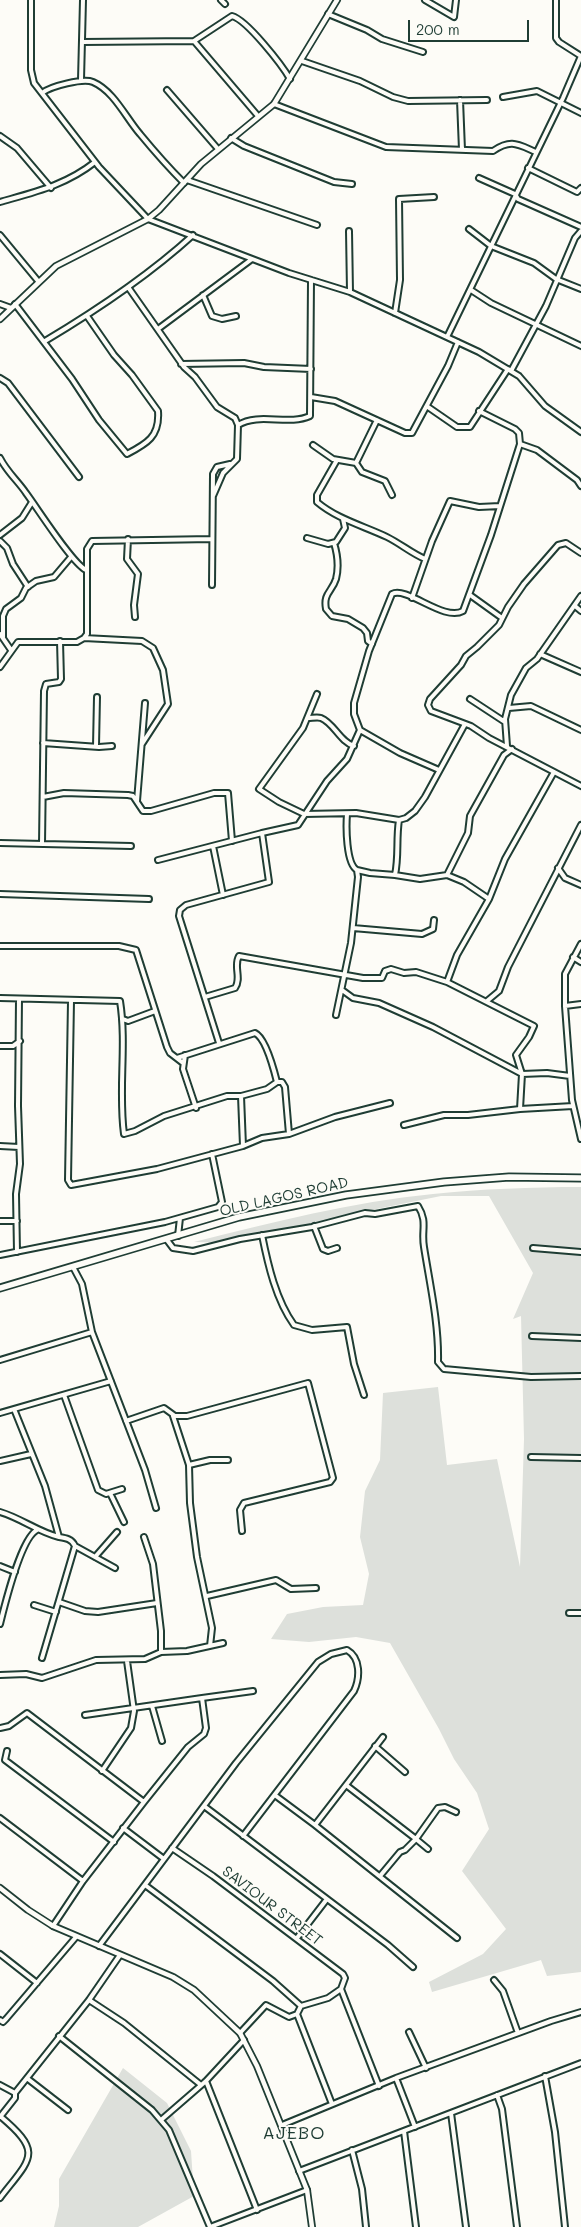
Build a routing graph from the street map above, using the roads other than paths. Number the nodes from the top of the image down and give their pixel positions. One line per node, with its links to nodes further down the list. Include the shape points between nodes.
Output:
1 (30, 0): 18 (street, via 31,70 34,83)
2 (83, 0): 11 (street)
3 (221, 0): 8 (street)
4 (337, 0): 9 (street)
5 (425, 0): 6 (street, via 454,17)
6 (456, 0)
7 (556, 0): 13 (street, via 556,38)
8 (225, 4)
9 (328, 14): 12 (street, via 382,39); 14 (street)
10 (194, 41): 11 (street); 15 (street, via 223,20 236,17 281,64); 25 (street)
11 (82, 42): 16 (street)
12 (423, 52)
13 (581, 56): 23 (street)
14 (302, 61): 15 (street); 20 (street, via 408,101)
15 (290, 79): 22 (street)
16 (80, 80): 18 (street); 34 (street, via 93,82 104,89 138,133)
17 (167, 90): 28 (street)
18 (42, 93): 31 (street)
19 (503, 97): 23 (street, via 537,91)
20 (460, 100): 21 (street); 29 (street)
21 (487, 100)
22 (274, 104): 25 (street); 29 (street, via 386,147)
23 (560, 104): 24 (street); 30 (street)
24 (581, 114)
25 (258, 116): 27 (street)
26 (0, 136): 36 (street, via 17,148)
27 (231, 138): 28 (street); 35 (street, via 334,182)
28 (218, 149): 34 (street)
29 (462, 150): 30 (street, via 493,151 511,143)
30 (536, 152): 32 (street)
31 (95, 162): 36 (street); 43 (street)
32 (528, 168): 37 (street, via 577,192); 38 (street)
33 (479, 178): 38 (street)
34 (185, 181): 43 (street); 44 (street)
35 (352, 184)
36 (51, 188): 42 (street)
37 (581, 188)
38 (515, 194): 40 (street); 41 (street)
39 (434, 197): 63 (street, via 399,199 400,280)
40 (518, 199): 41 (street); 46 (street)
41 (512, 201): 50 (street)
42 (0, 202)
43 (148, 219): 49 (street); 54 (street, via 66,260)
44 (317, 225)
45 (469, 229): 50 (street)
46 (581, 229): 53 (street)
47 (349, 231): 58 (street)
48 (0, 235): 54 (street)
49 (193, 235): 51 (street); 55 (street)
50 (491, 246): 53 (street, via 534,263); 57 (street)
51 (252, 259): 52 (street); 59 (street)
52 (311, 280): 58 (street); 74 (street)
53 (556, 280): 56 (street); 67 (street)
54 (38, 281): 61 (street)
55 (128, 288): 65 (street); 68 (street)
56 (581, 289)
57 (471, 290): 67 (street); 69 (street)
58 (350, 292): 63 (street)
59 (202, 295): 66 (street, via 212,316 222,319); 68 (street)
60 (0, 304): 62 (street)
61 (15, 304): 62 (street); 70 (street)
62 (11, 308): 64 (street)
63 (395, 313): 69 (street)
64 (1, 316)
65 (88, 316): 70 (street); 70 (street, via 114,355 157,408 156,426 146,444 125,453)
66 (236, 316)
67 (536, 324): 72 (street); 75 (street)
68 (158, 329): 73 (street)
69 (448, 337): 71 (street)
70 (45, 341)
71 (458, 342): 75 (street); 78 (street)
72 (581, 346)
73 (181, 364): 74 (street); 81 (street, via 217,407 235,418)
74 (311, 369): 77 (street)
75 (510, 370): 79 (street); 82 (street, via 545,406)
76 (0, 378): 91 (street, via 8,383)
77 (311, 397): 80 (street, via 329,398); 81 (street, via 310,416 305,418 245,420)
78 (428, 407): 79 (street, via 461,428 470,427); 80 (street, via 410,434)
79 (479, 411): 83 (street, via 515,429 519,433)
80 (377, 420): 87 (street)
81 (238, 425): 88 (street, via 238,459)
82 (581, 432)
83 (520, 444): 92 (street, via 537,450); 96 (street)
84 (313, 445): 86 (street)
85 (0, 458): 89 (street)
86 (337, 460): 87 (street); 97 (street, via 316,500)
87 (356, 463): 93 (street, via 362,472 385,481)
88 (232, 464): 94 (street, via 223,473); 94 (street, via 214,470)
89 (5, 468): 90 (street); 95 (street)
90 (0, 472)
91 (79, 477)
92 (581, 486)
93 (392, 495)
94 (213, 496): 101 (street)
95 (32, 502): 98 (street, via 22,518); 105 (street)
96 (500, 506): 106 (street, via 478,508 450,500); 110 (street)
97 (342, 518): 103 (street, via 345,528); 106 (street, via 389,538 407,552)
98 (0, 535)
99 (307, 538): 103 (street)
100 (128, 539): 101 (street); 107 (street, via 92,541 87,549); 115 (street, via 127,559 138,577)
101 (212, 539): 108 (street)
102 (0, 541): 109 (street, via 8,548 13,564)
103 (334, 543): 120 (street, via 339,563 336,579 325,598 326,609 332,616 363,628)
104 (581, 553): 116 (street, via 566,543 558,545 524,584)
105 (71, 557): 107 (street); 109 (street, via 53,579 42,578)
106 (425, 560): 112 (street)
107 (86, 570): 118 (street, via 87,634)
108 (212, 585)
109 (28, 586): 117 (street, via 21,598 4,612)
110 (470, 595): 112 (street, via 463,610 457,613); 116 (street)
111 (581, 596): 113 (street)
112 (412, 598): 120 (street, via 400,593 392,594)
113 (575, 606): 114 (street); 122 (street)
114 (581, 611)
115 (135, 617)
116 (502, 618): 132 (street, via 494,631 466,656 428,702 431,711)
117 (1, 635): 121 (street)
118 (84, 638): 119 (street, via 77,642); 136 (street, via 142,641 153,648 163,670 168,704)
119 (60, 642): 121 (street, via 23,640); 135 (street, via 61,679 44,687)
120 (372, 644): 133 (street, via 354,703)
121 (11, 650): 123 (street)
122 (540, 654): 124 (street); 129 (street, via 523,673)
123 (0, 667)
124 (581, 672)
125 (318, 694): 130 (street)
126 (97, 696): 137 (street)
127 (470, 699): 131 (street)
128 (145, 704): 136 (street)
129 (508, 708): 131 (street); 134 (street, via 531,706)
130 (308, 718): 139 (street, via 321,718 347,744); 146 (street, via 259,789)
131 (505, 722): 140 (street)
132 (465, 724): 140 (street); 141 (street)
133 (360, 730): 139 (street); 141 (street)
134 (581, 730)
135 (43, 743): 137 (street); 144 (street)
136 (142, 744): 145 (street)
137 (96, 746): 138 (street)
138 (112, 746)
139 (354, 746): 146 (street)
140 (510, 747): 142 (street); 160 (street, via 470,816 468,833)
141 (439, 770): 148 (street, via 415,811)
142 (554, 772): 143 (street); 165 (street, via 505,859)
143 (581, 786)
144 (42, 797): 145 (street, via 64,793 128,795); 153 (street)
145 (137, 801): 151 (street, via 143,811 151,811 214,793 228,793)
146 (304, 814): 147 (street); 150 (street, via 298,825)
147 (347, 814): 148 (street); 158 (street, via 349,862)
148 (399, 820): 159 (street)
149 (581, 825): 157 (street)
150 (262, 833): 151 (street); 163 (street, via 269,882)
151 (232, 841): 155 (street)
152 (0, 843): 153 (street)
153 (42, 844): 154 (street)
154 (131, 846)
155 (213, 846): 156 (street); 163 (street)
156 (158, 860)
157 (558, 868): 161 (street, via 565,878); 178 (street, via 499,991)
158 (357, 870): 159 (street); 167 (street)
159 (395, 875): 160 (street, via 420,879)
160 (447, 875): 165 (street)
161 (581, 885)
162 (0, 894): 164 (street)
163 (223, 895): 175 (street, via 186,905 180,910 179,916)
164 (149, 899)
165 (489, 899): 173 (street, via 457,955)
166 (434, 920): 167 (street, via 433,929 422,934)
167 (353, 928): 172 (street)
168 (581, 944): 170 (street)
169 (0, 946): 182 (street, via 120,946 136,950)
170 (573, 957): 171 (street); 181 (street, via 565,974)
171 (581, 962)
172 (344, 973): 173 (street, via 382,978 385,971 391,969 416,972); 174 (street); 175 (street, via 239,956 239,978 235,988)
173 (448, 982): 178 (street)
174 (342, 990): 183 (street); 193 (street, via 353,998 379,1003 433,1027)
175 (205, 997): 186 (street)
176 (0, 998): 177 (street)
177 (19, 998): 179 (street); 185 (street)
178 (487, 1000): 193 (street, via 534,1026 516,1055)
179 (71, 1001): 184 (street, via 120,1001); 207 (street, via 68,1180 71,1185 158,1169)
180 (581, 1004): 181 (street)
181 (565, 1006): 194 (street)
182 (155, 1011): 184 (street, via 128,1021); 191 (street, via 170,1053)
183 (336, 1015)
184 (123, 1019): 199 (street, via 121,1111 124,1134 164,1116)
185 (20, 1041): 188 (street); 189 (street)
186 (219, 1043): 190 (street); 195 (street, via 249,1033 259,1034)
187 (0, 1046): 188 (street)
188 (14, 1046): 189 (street)
189 (19, 1051): 206 (street)
190 (185, 1056): 191 (street); 192 (street)
191 (177, 1058): 192 (street)
192 (183, 1063): 199 (street)
193 (522, 1074): 194 (street); 200 (street)
194 (570, 1076): 198 (street)
195 (277, 1082): 196 (street, via 266,1090); 202 (street, via 282,1082 285,1087)
196 (241, 1096): 199 (street, via 227,1096); 205 (street)
197 (390, 1103): 202 (street, via 335,1117)
198 (572, 1106): 200 (street); 203 (street)
199 (196, 1108)
200 (520, 1109): 201 (street, via 444,1115)
201 (404, 1126)
202 (290, 1134): 205 (street, via 262,1138)
203 (581, 1139)
204 (0, 1146): 206 (street)
205 (243, 1146): 207 (street)
206 (19, 1147): 211 (street)
207 (212, 1154): 209 (street, via 220,1205)
208 (581, 1178): 214 (main road, OLD LAGOS ROAD, via 509,1178 388,1188 239,1217)
209 (180, 1218): 214 (street); 218 (street)
210 (0, 1221): 211 (street)
211 (17, 1221): 218 (street)
212 (314, 1226): 213 (street); 216 (street, via 323,1249); 227 (street, via 418,1206 425,1226 423,1244 439,1341 438,1362 444,1369 531,1377)
213 (262, 1235): 215 (street, via 193,1252 173,1248); 230 (street, via 266,1259 282,1304 294,1325 312,1330 347,1327)
214 (178, 1236): 215 (main road, OLD LAGOS ROAD)
215 (167, 1240): 221 (main road, OLD LAGOS ROAD)
216 (338, 1248)
217 (533, 1248): 219 (street)
218 (17, 1252): 220 (street)
219 (581, 1252)
220 (0, 1255)
221 (73, 1267): 222 (main road, OLD LAGOS ROAD); 223 (street, via 82,1284)
222 (0, 1288)
223 (92, 1332): 226 (street); 228 (street)
224 (532, 1336): 225 (street)
225 (581, 1338)
226 (0, 1360)
227 (581, 1376)
228 (111, 1381): 229 (street); 234 (street)
229 (64, 1394): 231 (street); 242 (street, via 98,1490)
230 (364, 1395)
231 (14, 1409): 232 (street); 235 (street)
232 (0, 1413)
233 (173, 1415): 234 (street, via 164,1408); 240 (street); 247 (street, via 187,1416 308,1384 334,1478 330,1482 244,1504 240,1510)
234 (126, 1421): 243 (street)
235 (31, 1454): 239 (street); 249 (street, via 45,1486)
236 (531, 1457): 237 (street)
237 (581, 1458)
238 (228, 1460): 240 (street)
239 (0, 1462)
240 (188, 1465): 257 (street, via 190,1504)
241 (122, 1489): 242 (street)
242 (110, 1493): 245 (street)
243 (156, 1508)
244 (0, 1512): 246 (street, via 25,1521)
245 (124, 1522)
246 (37, 1530): 249 (street); 255 (street, via 26,1539)
247 (242, 1531)
248 (116, 1532): 252 (street)
249 (59, 1537): 251 (street, via 69,1539)
250 (144, 1537): 260 (street, via 153,1564)
251 (75, 1546): 252 (street); 258 (street)
252 (95, 1557): 254 (street)
253 (0, 1566): 255 (street)
254 (115, 1568)
255 (15, 1572): 264 (street)
256 (316, 1588): 257 (street, via 290,1589 276,1580)
257 (207, 1596): 266 (street, via 212,1628)
258 (59, 1602): 260 (street, via 98,1612); 261 (street)
259 (34, 1604): 261 (street)
260 (157, 1604): 267 (street)
261 (56, 1612): 268 (street)
262 (569, 1613): 263 (street)
263 (581, 1613)
264 (0, 1623)
265 (224, 1643): 266 (street)
266 (210, 1646): 267 (street)
267 (161, 1652): 269 (street, via 145,1659)
268 (42, 1658)
269 (127, 1660): 271 (street, via 96,1660 42,1678 26,1674); 275 (street)
270 (0, 1668): 271 (street)
271 (0, 1675)
272 (254, 1691): 273 (street)
273 (202, 1698): 274 (street); 286 (street, via 204,1734 188,1747)
274 (152, 1706): 275 (street); 279 (street)
275 (132, 1708): 276 (street); 282 (street, via 132,1728)
276 (85, 1715)
277 (0, 1728): 282 (street, via 9,1726 27,1713)
278 (383, 1737): 280 (street)
279 (162, 1740)
280 (375, 1746): 283 (street); 284 (street)
281 (7, 1751): 294 (street, via 4,1760)
282 (102, 1771): 286 (street)
283 (405, 1772)
284 (346, 1785): 290 (street); 293 (street)
285 (276, 1796): 287 (street, via 354,1691 357,1661 347,1650 318,1662); 290 (street); 292 (street)
286 (144, 1802): 291 (street)
287 (204, 1806): 292 (street); 295 (street)
288 (456, 1812): 293 (street, via 438,1808)
289 (0, 1818): 299 (street)
290 (315, 1825): 298 (street)
291 (124, 1828): 294 (street); 297 (street)
292 (243, 1836): 302 (street)
293 (416, 1839): 296 (street); 298 (street)
294 (114, 1842): 299 (street)
295 (172, 1848): 297 (street); 305 (street, SAVIOUR STREET)
296 (428, 1849)
297 (164, 1858): 300 (street)
298 (380, 1876): 306 (street)
299 (83, 1881): 303 (street)
300 (145, 1885): 307 (street); 315 (street, via 273,1981)
301 (0, 1888): 303 (street)
302 (327, 1899): 305 (street); 310 (street)
303 (53, 1926): 304 (street)
304 (76, 1937): 307 (street); 312 (street)
305 (297, 1938): 313 (street, SAVIOUR STREET, via 343,1974 345,1978)
306 (457, 1938)
307 (99, 1946): 309 (street)
308 (0, 1954): 312 (street)
309 (120, 1955): 314 (street); 320 (street, via 194,1990)
310 (413, 1967)
311 (494, 1980): 321 (street, via 503,1991)
312 (37, 1983): 318 (street, via 3,2022)
313 (341, 1989): 315 (street, via 328,1998); 332 (street)
314 (89, 2000): 322 (street); 331 (street, via 124,2023)
315 (301, 2006): 317 (street)
316 (581, 2012): 321 (street)
317 (297, 2014): 320 (street, via 284,2016 266,2005); 335 (street)
318 (0, 2020)
319 (409, 2032): 325 (street)
320 (240, 2033): 323 (street)
321 (518, 2033): 325 (street)
322 (59, 2036): 328 (street); 339 (street)
323 (244, 2040): 329 (street); 340 (street)
324 (581, 2064): 326 (street)
325 (426, 2068): 327 (street)
326 (545, 2076): 334 (street); 354 (street, via 555,2132)
327 (396, 2078): 332 (street); 341 (street)
328 (28, 2079): 333 (street); 336 (street)
329 (206, 2081): 331 (street); 347 (street)
330 (0, 2085): 333 (street)
331 (202, 2085): 339 (street)
332 (379, 2086): 335 (street)
333 (15, 2093): 338 (street, via 15,2098)
334 (497, 2095): 337 (street); 353 (street, via 502,2109)
335 (332, 2104): 340 (street)
336 (68, 2110)
337 (450, 2113): 341 (street); 352 (street)
338 (0, 2116): 346 (street, via 23,2136 29,2154 20,2173)
339 (161, 2120): 348 (street, via 169,2130)
340 (282, 2125): 344 (street)
341 (415, 2127): 342 (street)
342 (404, 2131): 343 (street); 351 (street)
343 (352, 2150): 344 (street); 350 (street, via 362,2189)
344 (299, 2170): 345 (street)
345 (307, 2190): 347 (street); 349 (street)
346 (0, 2198)
347 (258, 2210): 348 (street)
348 (210, 2227)
349 (312, 2227)
350 (366, 2227)
351 (416, 2227)
352 (466, 2227)
353 (518, 2227)
354 (565, 2227)

